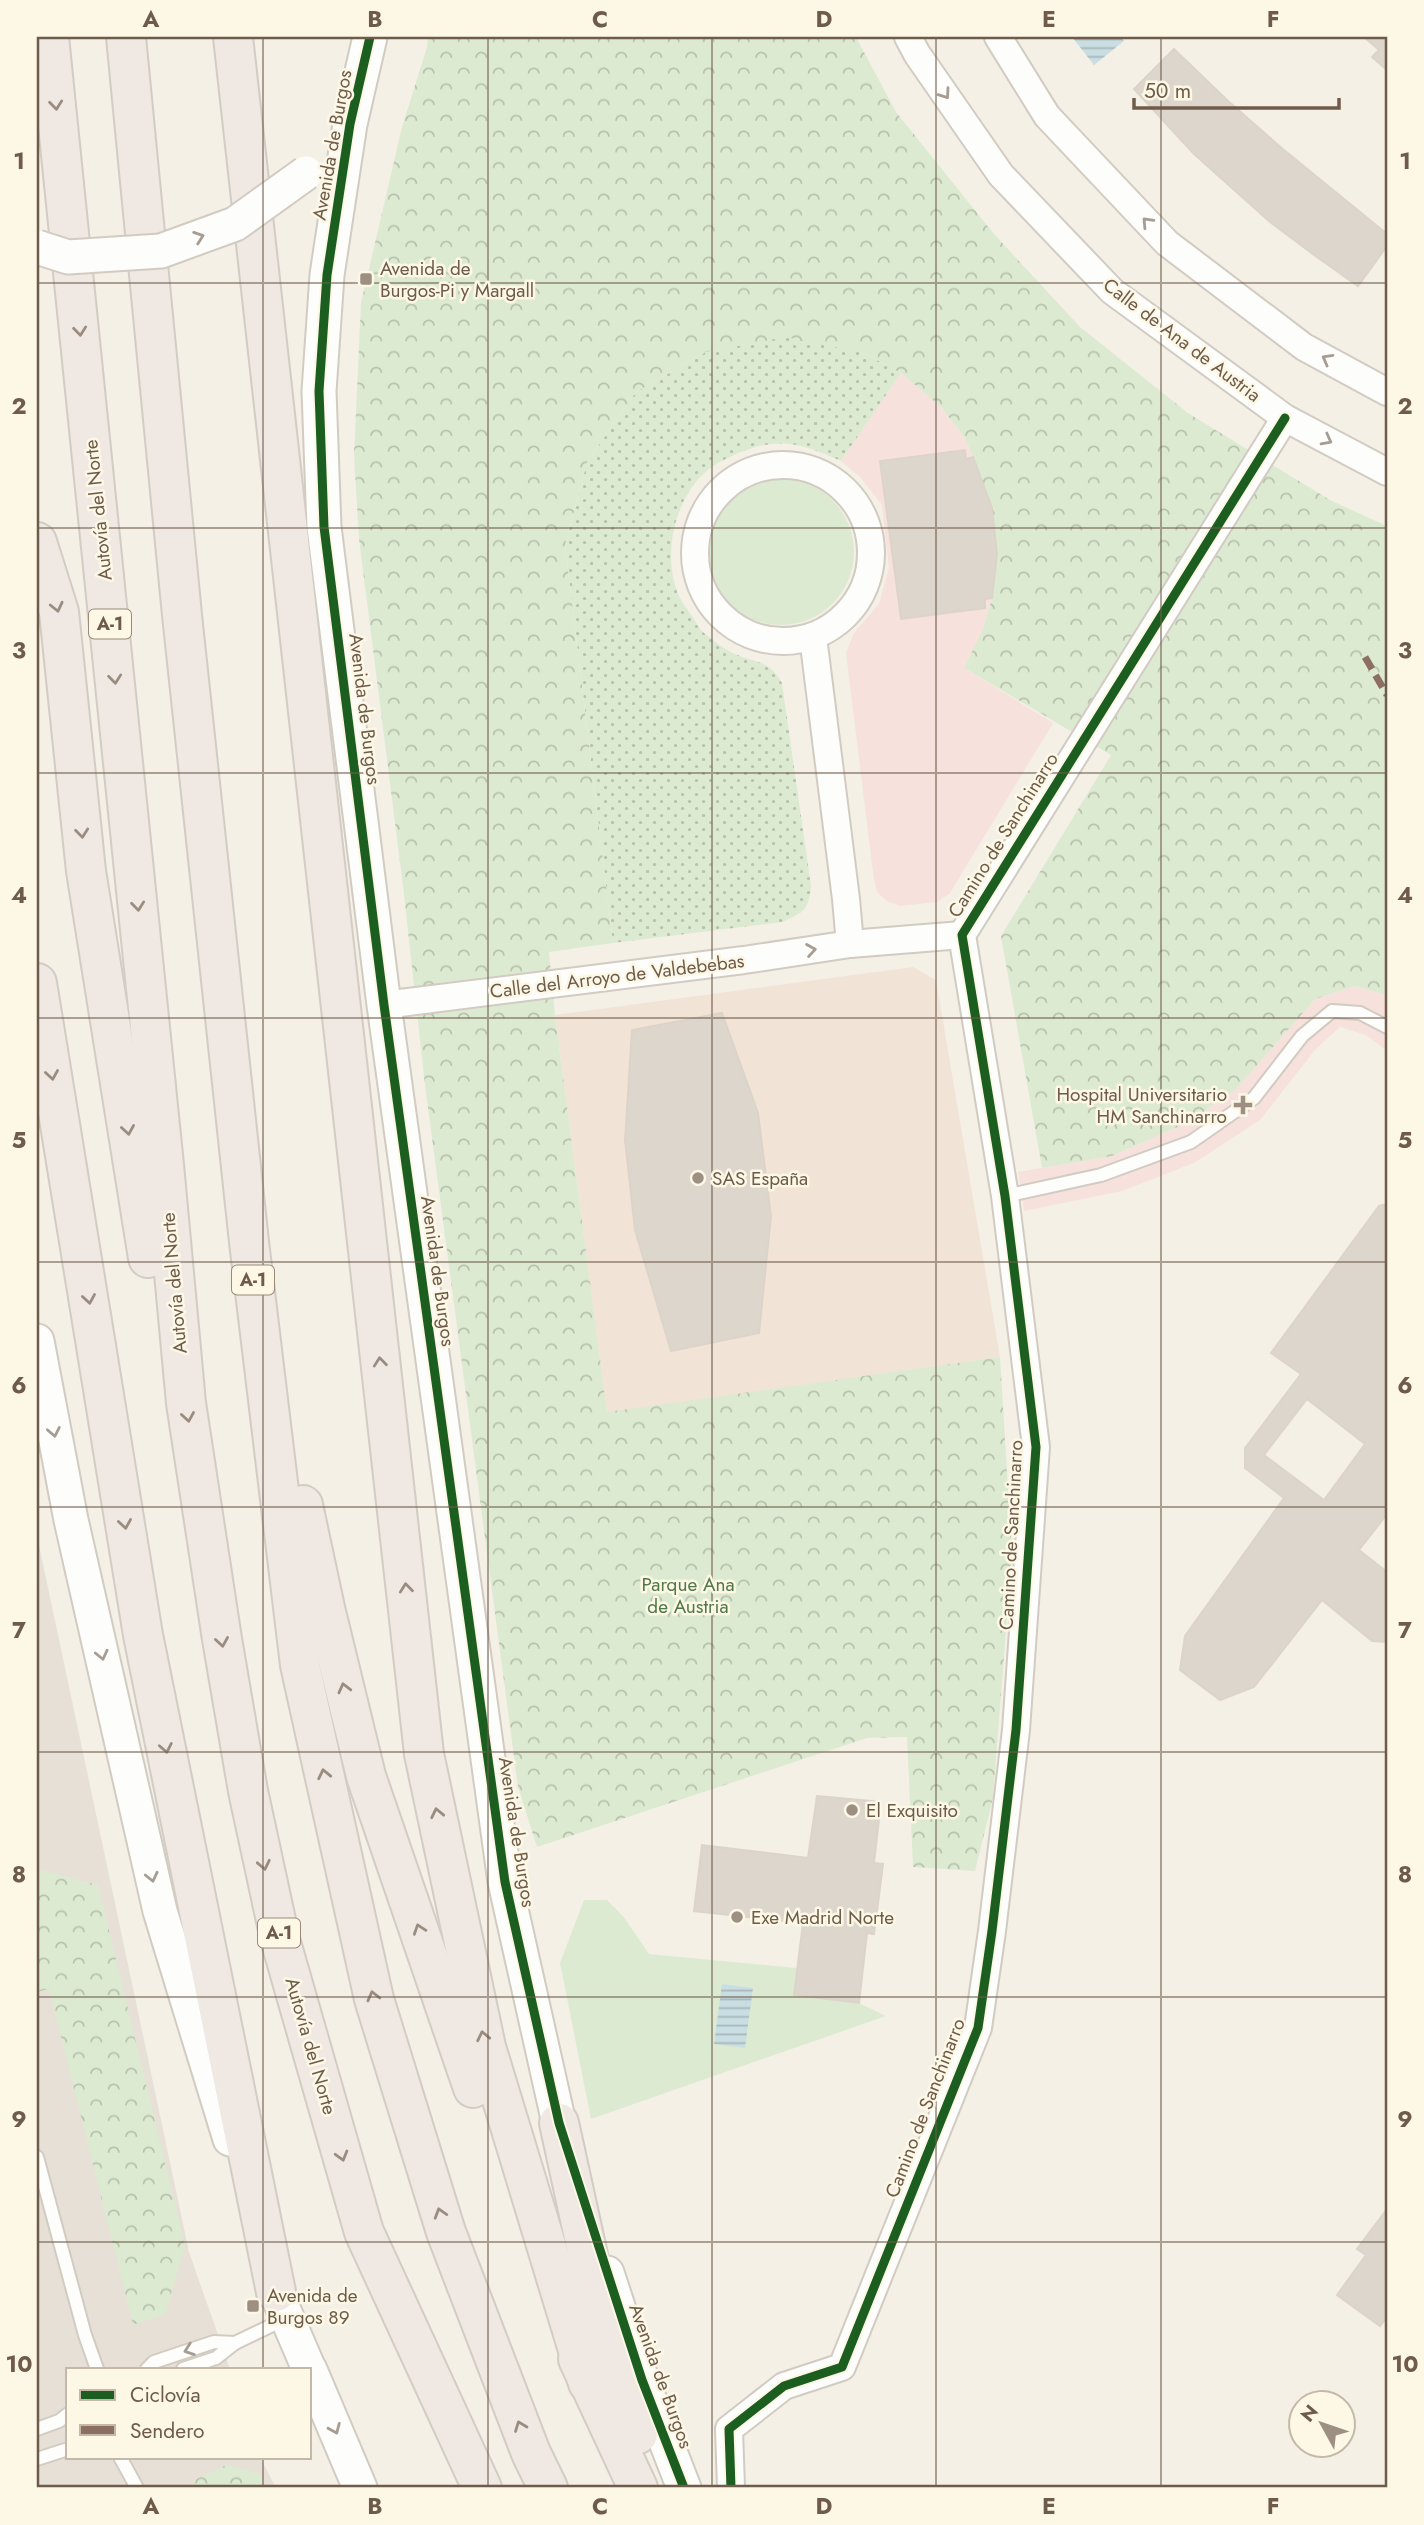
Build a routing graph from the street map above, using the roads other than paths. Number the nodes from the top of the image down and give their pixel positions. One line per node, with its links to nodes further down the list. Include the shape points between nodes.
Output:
1 (49, 37): 22 (highway, Autovía del Norte / A-1, one-way to 22)
2 (126, 37): 20 (highway, A-1)
3 (233, 37): 32 (highway, one-way to 3, via 486,2047 424,1754)
4 (370, 37): 7 (street, Avenida de Burgos)
5 (908, 37): 10 (street, Calle de Ana de Austria, one-way to 10, via 1001,175 1112,291)
6 (998, 37): 9 (street, one-way to 6, via 1304,347 1167,243 1047,116)
7 (350, 124): 8 (street, Avenida de Burgos, one-way to 7, bridge, via 68,257 161,251 235,224 306,173); 17 (street, Avenida de Burgos, via 327,275 319,391 324,527)
8 (37, 247)
9 (1387, 392)
10 (1285, 418): 11 (street, Calle de Ana de Austria, one-way to 11); 14 (street, Camino de Sanchinarro)
11 (1387, 472)
12 (37, 542): 22 (highway, one-way to 22, via 59,612 86,871 151,1277)
13 (813, 637): 13 (street, via 840,621 860,598 870,569 871,539 861,510 842,486 815,470 785,464 755,469 730,482 710,502 698,527 694,555 699,583 712,608 732,627 758,639 786,642); 15 (street)
14 (961, 935): 15 (street, Calle del Arroyo de Valdebebas); 19 (street, Camino de Sanchinarro)
15 (850, 944): 17 (street, Calle del Arroyo de Valdebebas, one-way to 15)
16 (37, 983): 25 (highway, one-way to 25, via 143,1635)
17 (384, 1005): 23 (street, Avenida de Burgos, via 505,1882)
18 (1387, 1027): 19 (lane, via 1360,1013 1332,1011 1302,1036 1254,1098 1191,1142 1101,1175)
19 (1005, 1196): 45 (street, Camino de Sanchinarro, via 1036,1447 1016,1730 978,2028 842,2367 784,2386 729,2429)
20 (249, 1242): 32 (highway, one-way to 20, via 509,2191 366,1776 325,1608); 41 (highway, A-1, one-way to 20, via 446,2232 374,1999 300,1665)
21 (37, 1341): 25 (street, one-way to 25, via 71,1520 160,1911)
22 (180, 1349): 40 (highway, Autovía del Norte / A-1, one-way to 40, via 222,1639 280,1939 364,2232)
23 (559, 2123): 43 (highway, via 612,2365); 44 (street, Avenida de Burgos, via 642,2380)
24 (37, 2157): 27 (lane)
25 (282, 2305): 26 (lane); 30 (street)
26 (234, 2343): 28 (lane, one-way to 28, via 214,2342); 29 (lane, via 216,2358)
27 (97, 2368)
28 (148, 2368)
29 (186, 2368)
30 (308, 2368)
31 (312, 2377): 39 (street, one-way to 39)
32 (588, 2383): 42 (highway)
33 (66, 2416): 34 (lane)
34 (37, 2429)
35 (66, 2450): 37 (lane)
36 (121, 2458): 38 (lane)
37 (37, 2459)
38 (137, 2488)
39 (360, 2488)
40 (482, 2488)
41 (548, 2488)
42 (638, 2488)
43 (659, 2488)
44 (684, 2488)
45 (731, 2488)

